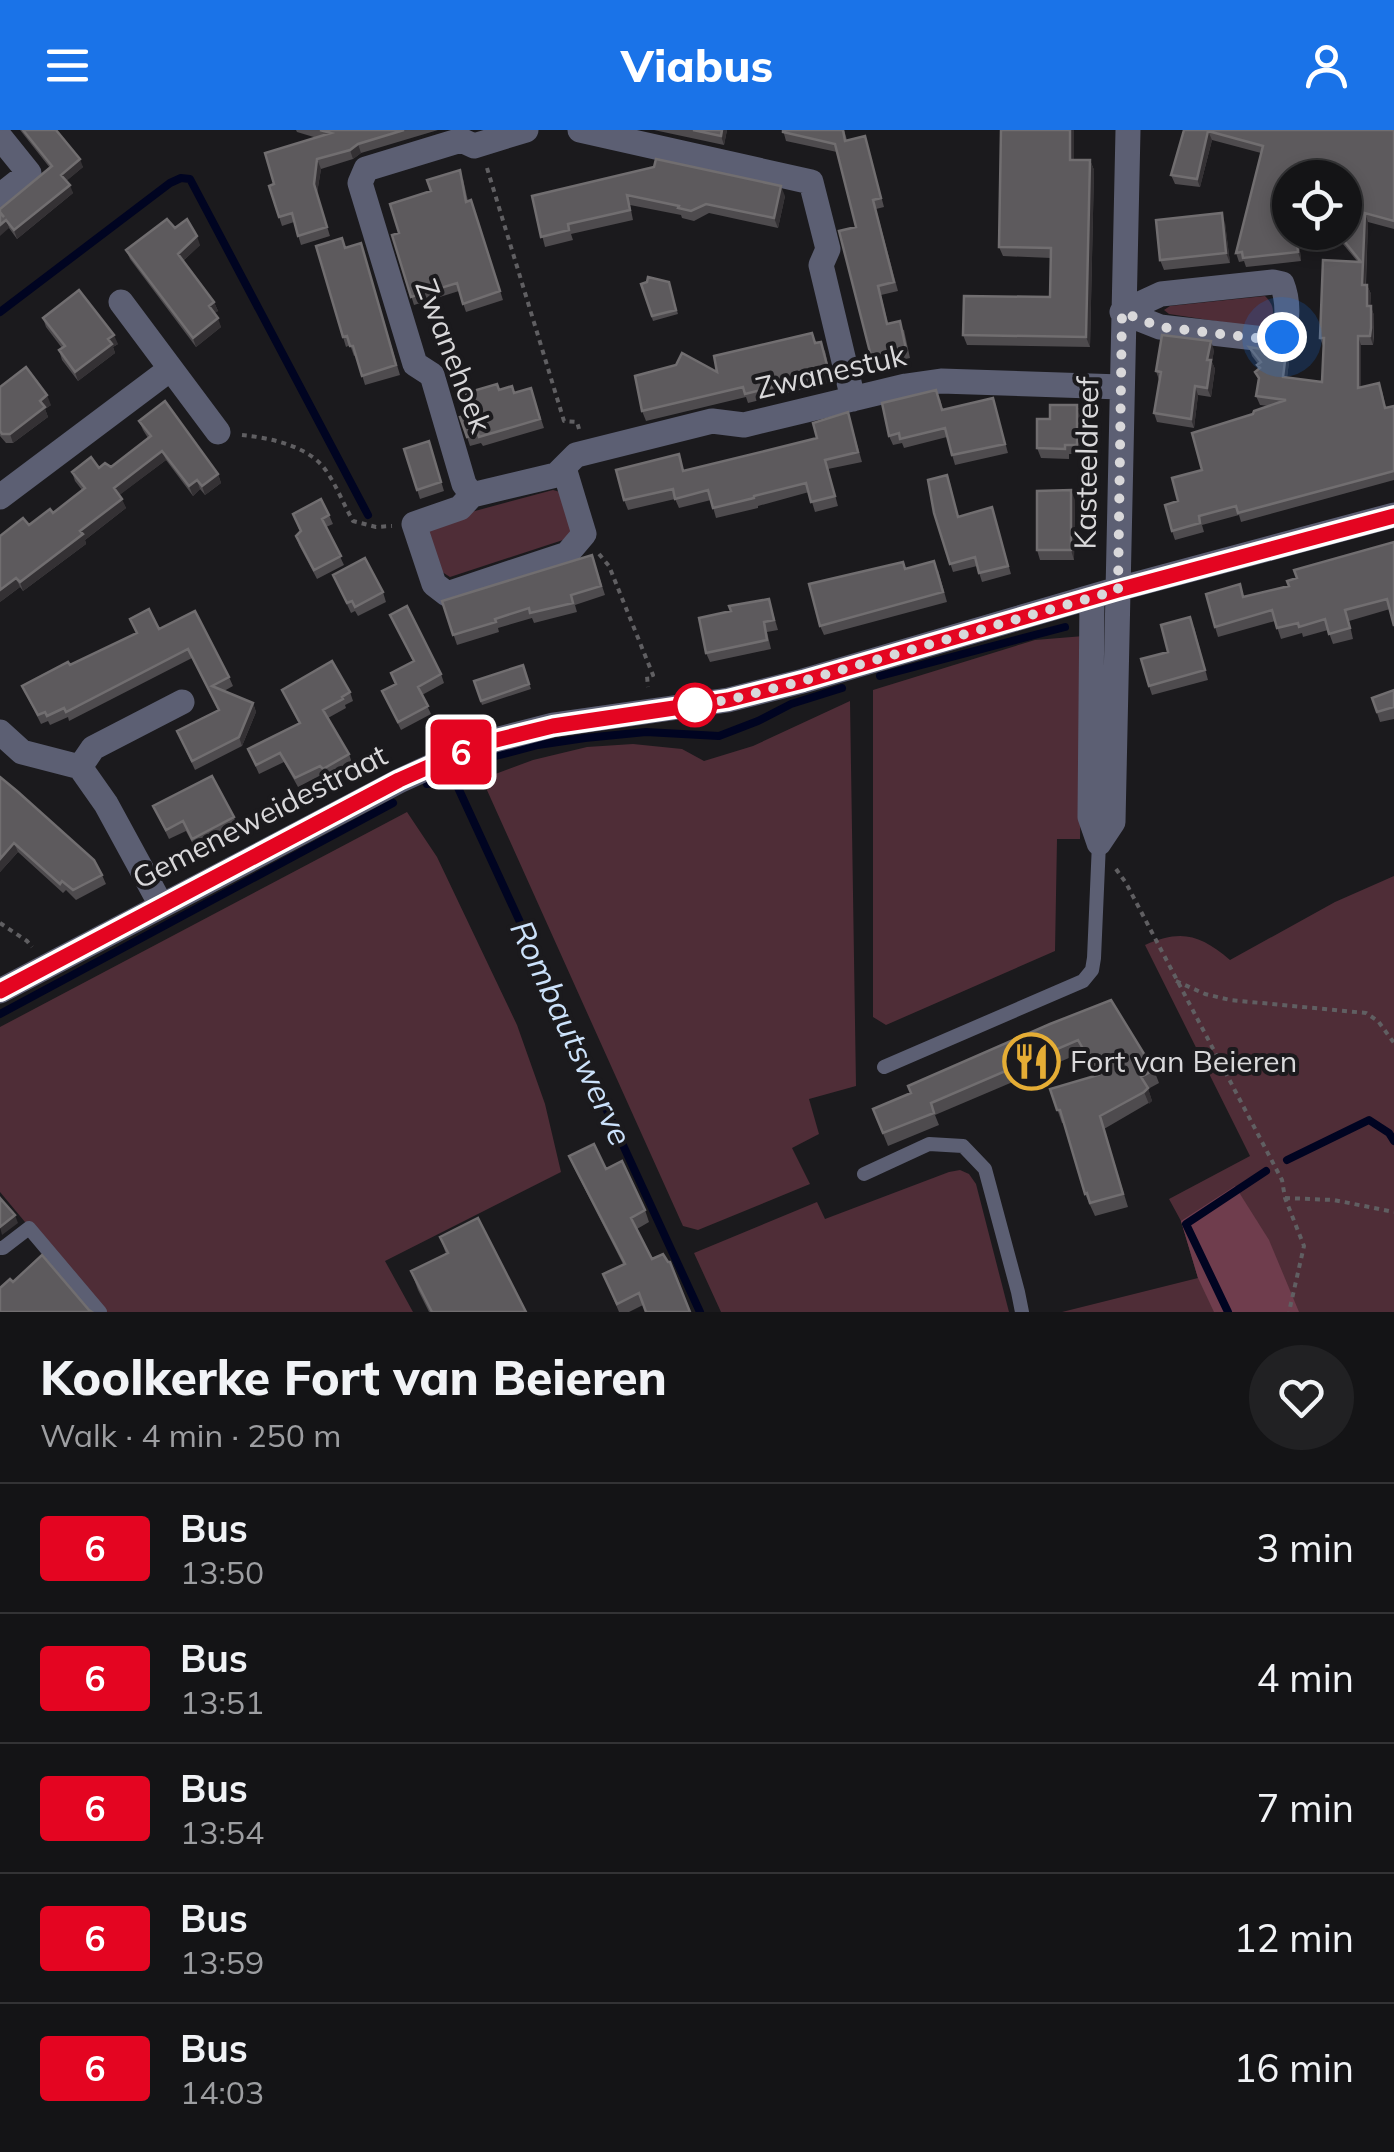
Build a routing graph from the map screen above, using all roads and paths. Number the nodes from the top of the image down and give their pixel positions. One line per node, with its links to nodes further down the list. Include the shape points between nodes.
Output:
1 (526, 130): 5 (street, Zwanehoek)
2 (580, 130): 11 (street, via 811,182 828,248 821,265)
3 (1128, 130): 8 (street, Kasteeldreef)
4 (0, 138): 6 (street, via 29,174)
5 (480, 144): 13 (path, via 564,421 577,422); 14 (street, Zwanehoek, via 461,140 366,169 360,183 415,364 432,375)
6 (0, 196)
7 (121, 302): 9 (street)
8 (1122, 312): 8 (street, via 1160,327 1273,340 1286,326 1286,293 1273,282 1161,294); 10 (street, Kasteeldreef)
9 (169, 370): 12 (street); 15 (street)
10 (1122, 386): 11 (street, Zwanestuk, via 941,381); 19 (street, Kasteeldreef)
11 (853, 399): 13 (street, Zwanestuk, via 744,424 712,421)
12 (218, 432): 17 (path, via 296,447 325,468 353,521)
13 (574, 460): 14 (street, Zwanestuk, via 556,475); 18 (street)
14 (472, 495): 17 (street, Zwanestuk, via 460,508)
15 (0, 497)
16 (1394, 516): 19 (street)
17 (414, 524): 18 (street, via 434,584 446,594 568,554)
18 (584, 534): 22 (path, via 609,566 653,675 646,676)
19 (1118, 590): 20 (street, Gemeneweidestraat); 25 (street, Kasteeldreef, via 1113,822)
20 (1092, 597): 22 (street, Gemeneweidestraat, via 803,681); 25 (street, via 1090,817)
21 (182, 702): 24 (street, via 93,748)
22 (652, 711): 26 (street, Gemeneweidestraat, via 553,726 456,753)
23 (0, 732): 24 (street, via 22,752)
24 (80, 767): 26 (street)
25 (1098, 843): 29 (path); 32 (lane, via 1094,958 1083,981)
26 (160, 904): 28 (street, Gemeneweidestraat)
27 (1, 924): 28 (path, via 27,941)
28 (46, 966): 30 (street, Gemeneweidestraat)
29 (1176, 982): 31 (path, via 1230,1000 1366,1013); 34 (path, via 1282,1180)
30 (0, 991)
31 (1394, 1043)
32 (884, 1066)
33 (864, 1174): 38 (lane, via 930,1144 963,1146 985,1169)
34 (1284, 1198): 35 (path); 39 (path, via 1304,1246)
35 (1394, 1212)
36 (0, 1248): 37 (lane, via 29,1228)
37 (100, 1312)
38 (1022, 1312)
39 (1289, 1312)

